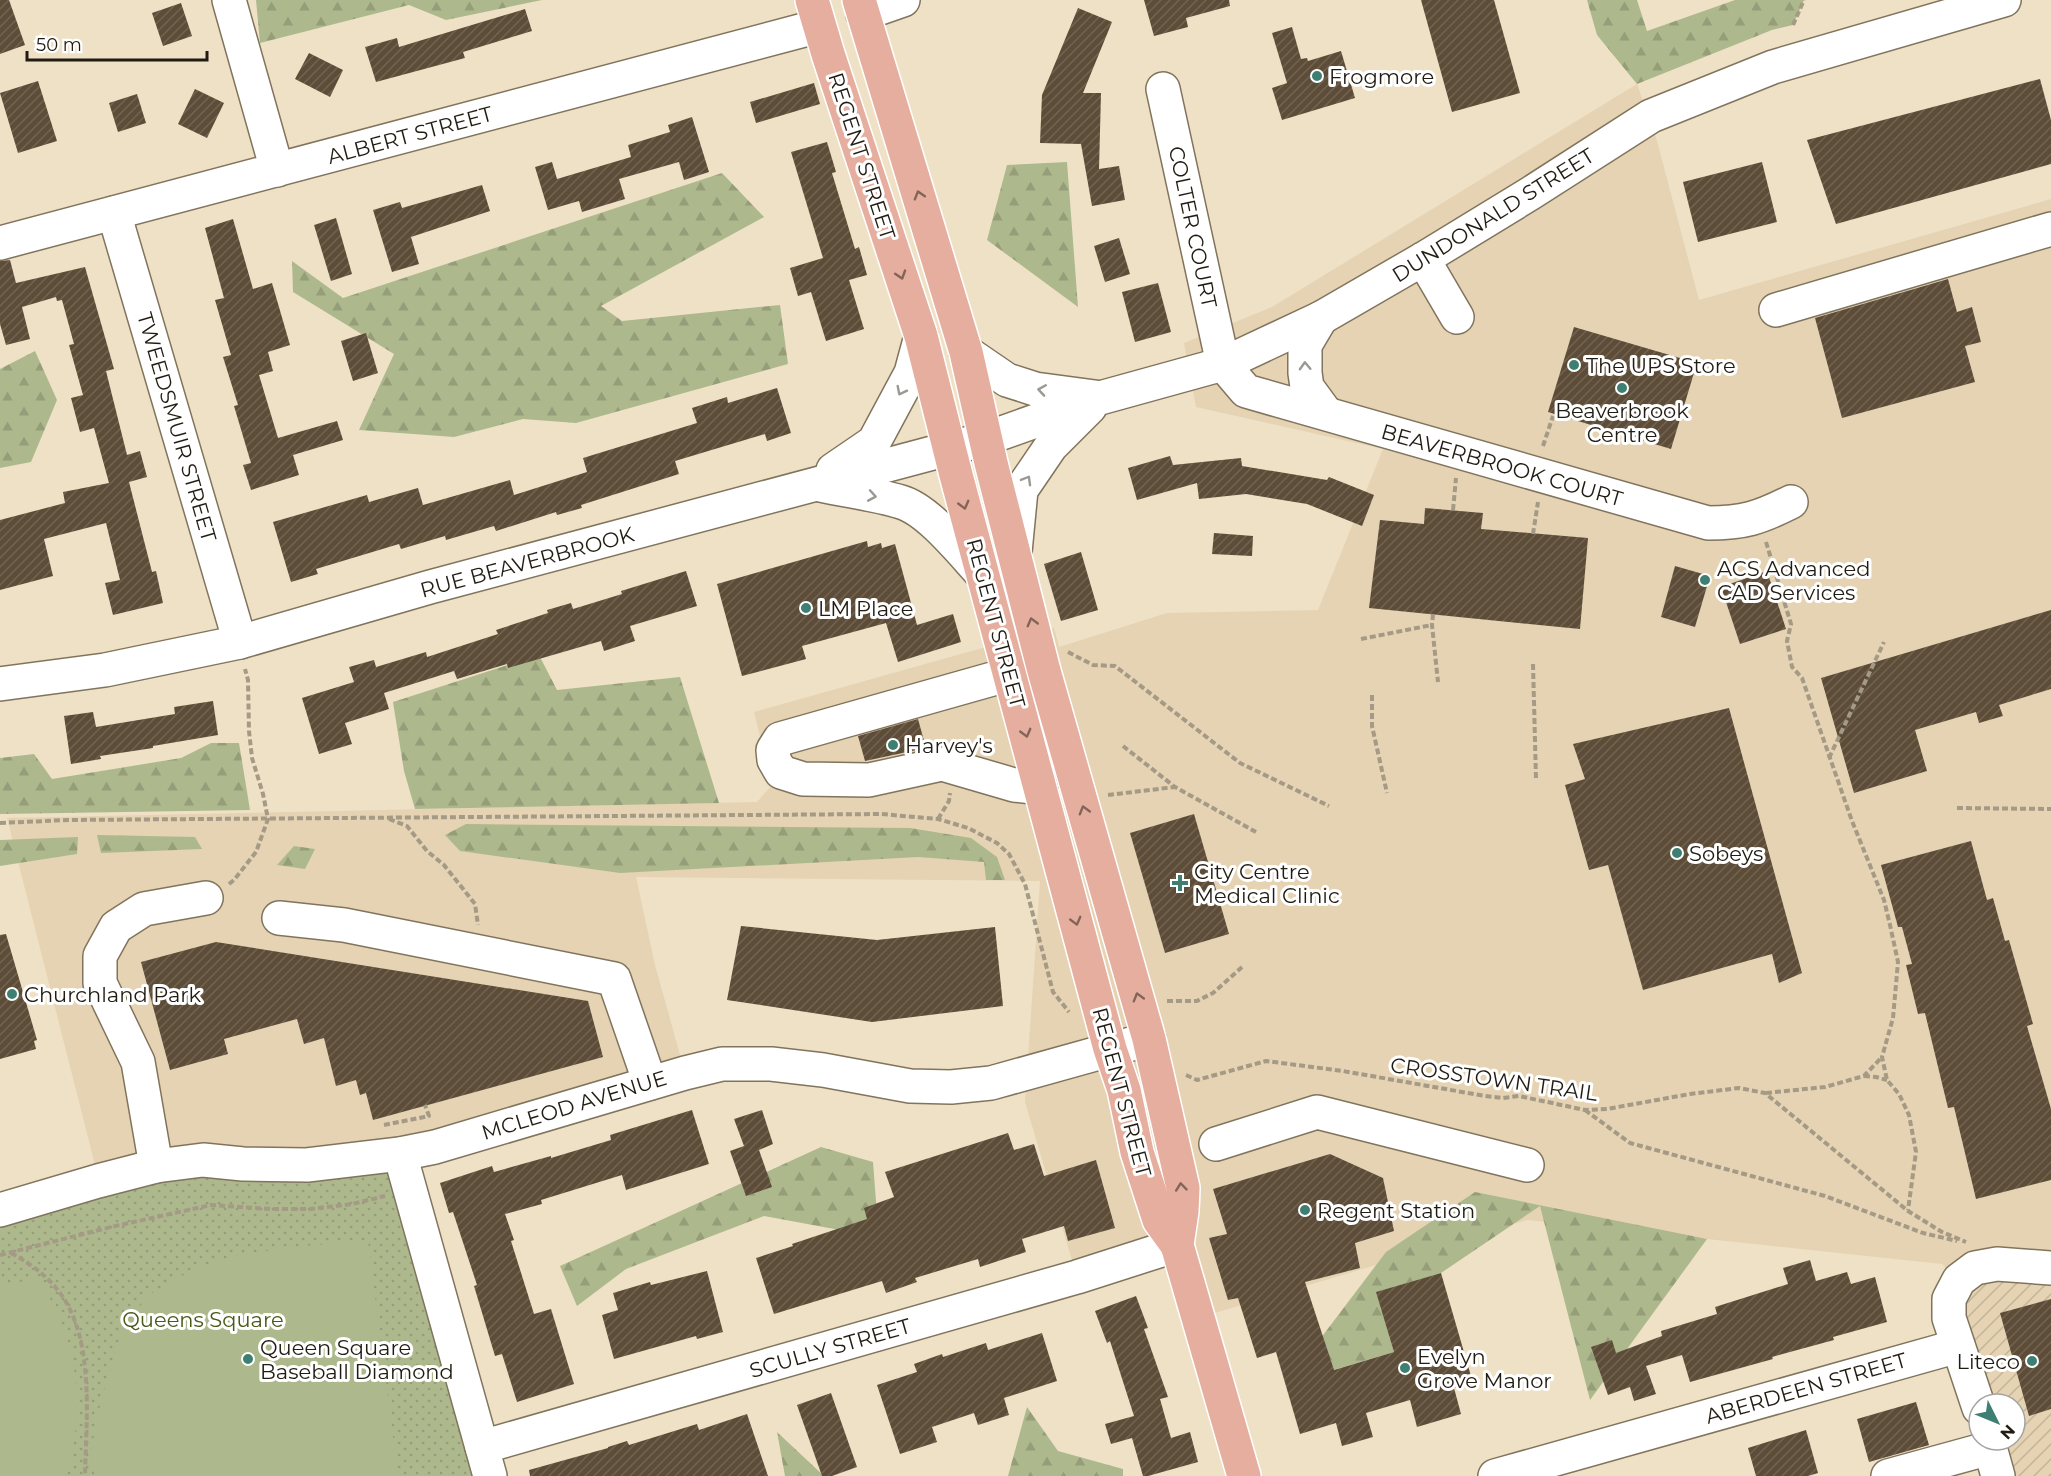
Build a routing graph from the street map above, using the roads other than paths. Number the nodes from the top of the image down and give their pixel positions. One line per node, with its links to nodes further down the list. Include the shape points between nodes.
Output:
1 (229, 0): 7 (street)
2 (903, 0): 4 (street)
3 (2004, 0): 11 (street, DUNDONALD STREET, via 1773,68 1651,116)
4 (861, 7): 16 (main road, REGENT STREET, one-way to 4)
5 (816, 13): 7 (street, ALBERT STREET); 15 (main road, REGENT STREET, one-way to 15)
6 (1163, 90): 17 (street, COLTER COURT)
7 (277, 170): 8 (street, ALBERT STREET)
8 (114, 213): 10 (street, ALBERT STREET); 26 (street, TWEEDSMUIR STREET)
9 (2051, 229): 12 (street)
10 (0, 243)
11 (1423, 259): 13 (street); 14 (street, DUNDONALD STREET)
12 (1776, 310)
13 (1457, 317)
14 (1321, 318): 17 (street, DUNDONALD STREET); 19 (street, one-way to 14, via 1307,387 1305,373 1305,345)
15 (921, 336): 21 (main road, REGENT STREET); 22 (street, one-way to 22, via 911,373 874,442)
16 (966, 352): 18 (street, one-way to 16, via 1007,381); 20 (main road, REGENT STREET)
17 (1223, 364): 18 (street, DUNDONALD STREET); 19 (street, BEAVERBROOK COURT, via 1246,391)
18 (1100, 398): 20 (street, DUNDONALD STREET); 24 (street, one-way to 18, via 1022,490 1051,446)
19 (1326, 413): 23 (street, BEAVERBROOK COURT, via 1708,523 1759,518)
20 (986, 439): 21 (street, DUNDONALD STREET); 24 (main road, REGENT STREET)
21 (949, 448): 22 (street, RUE BEAVERBROOK); 25 (main road, REGENT STREET, one-way to 25)
22 (815, 484): 25 (street, one-way to 25, via 903,502 915,508); 26 (street, RUE BEAVERBROOK)
23 (1791, 502)
24 (1015, 558): 32 (main road, REGENT STREET, one-way to 24)
25 (983, 575): 27 (main road, REGENT STREET)
26 (240, 642): 28 (street, RUE BEAVERBROOK, via 105,670)
27 (1010, 674): 29 (main road, REGENT STREET, one-way to 29); 29 (street, via 780,739 772,750 774,760 781,772 802,778 869,780 942,764 1014,785)
28 (0, 684)
29 (1041, 788): 33 (main road, REGENT STREET, one-way to 33)
30 (206, 898): 38 (street, via 144,909 116,927 100,956 100,983 138,1062)
31 (279, 918): 34 (street, via 344,925 614,979)
32 (1149, 1039): 33 (street, MCLEOD AVENUE); 40 (main road, REGENT STREET, one-way to 32, via 1183,1188)
33 (1110, 1049): 34 (street, MCLEOD AVENUE, via 990,1083 951,1087 910,1086 771,1064 723,1064); 40 (main road, REGENT STREET, via 1159,1220)
34 (650, 1083): 36 (street, MCLEOD AVENUE)
35 (1216, 1144): 37 (street, via 1317,1112)
36 (400, 1154): 38 (street, MCLEOD AVENUE, via 307,1165 203,1160); 45 (street)
37 (1527, 1165)
38 (156, 1166): 39 (street, MCLEOD AVENUE)
39 (0, 1210)
40 (1177, 1245): 45 (street, SCULLY STREET); 46 (main road, REGENT STREET)
41 (2051, 1268): 42 (street, via 1997,1264 1975,1268 1959,1280 1949,1299 1949,1318)
42 (1958, 1346): 43 (street); 47 (street, ABERDEEN STREET)
43 (1974, 1392)
44 (1992, 1455): 48 (street)
45 (486, 1462)
46 (1244, 1476)
47 (1495, 1476)
48 (1887, 1476)

